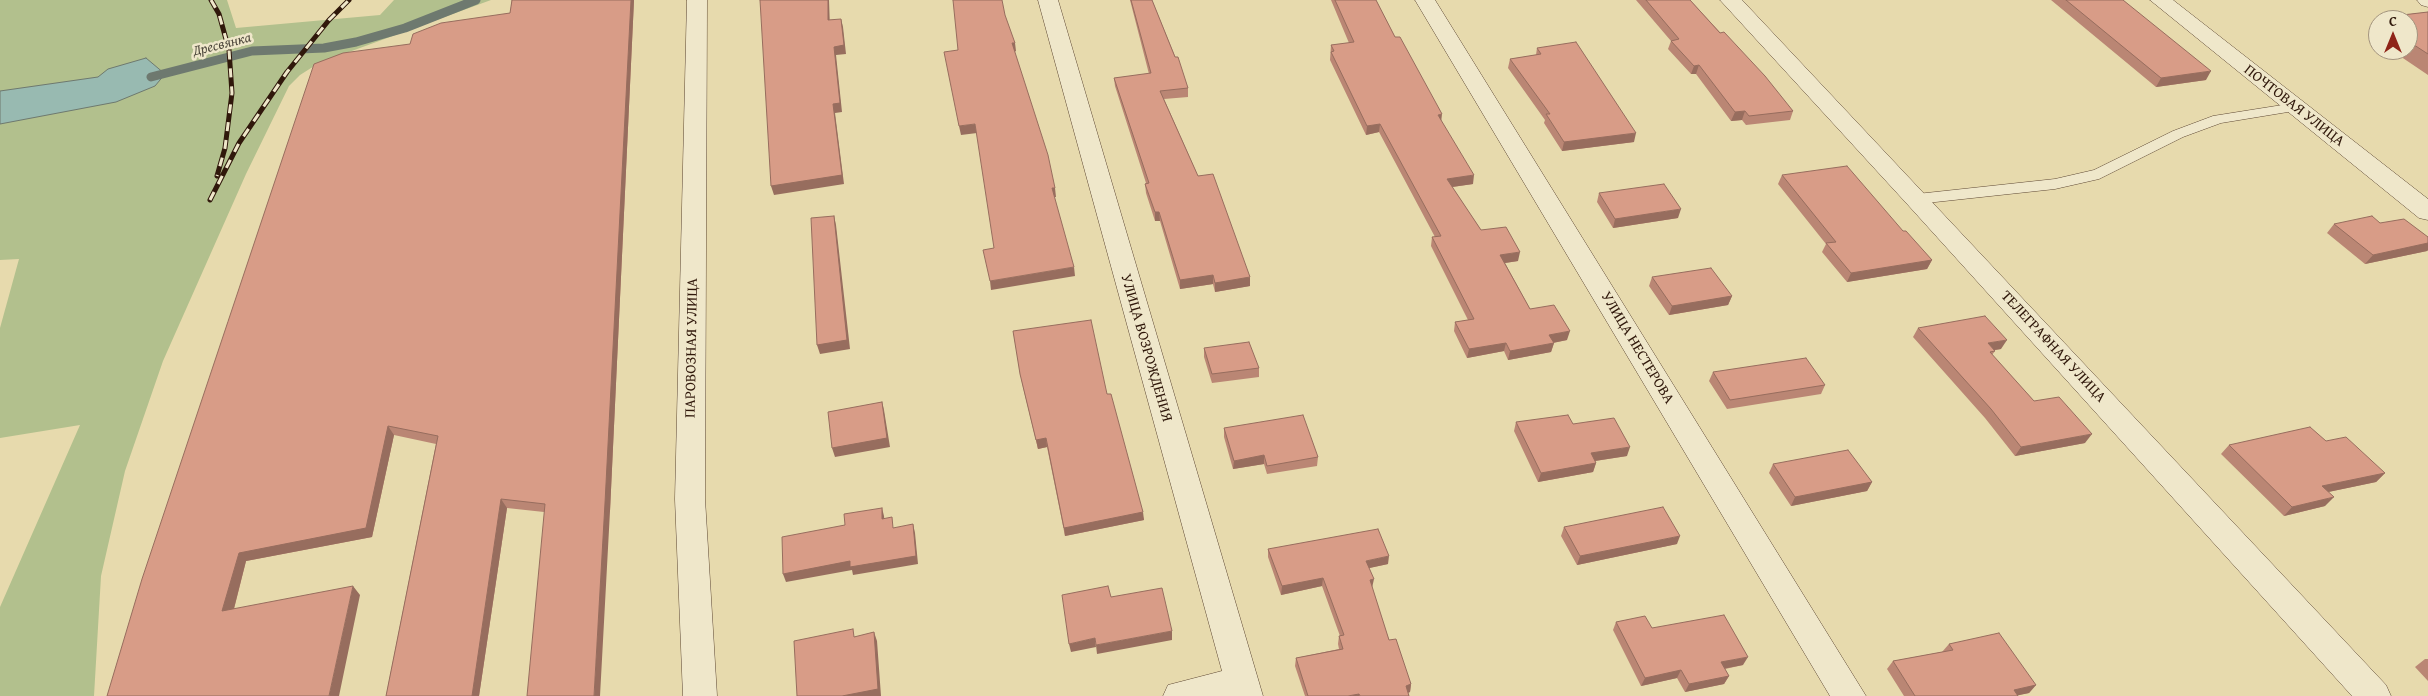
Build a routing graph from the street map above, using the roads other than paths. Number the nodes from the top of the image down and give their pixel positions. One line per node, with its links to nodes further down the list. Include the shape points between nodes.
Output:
1 (697, 0): 10 (street, ПАРОВОЗНАЯ УЛИЦА, via 690,499)
2 (1048, 0): 9 (street, УЛИЦА ВОЗРОЖДЕНИЯ)
3 (1425, 0): 12 (street, УЛИЦА НЕСТЕРОВА)
4 (1730, 0): 7 (street, ТЕЛЕГРАФНАЯ УЛИЦА)
5 (2160, 0): 6 (street, ПОЧТОВАЯ УЛИЦА)
6 (2295, 107): 7 (lane, via 2218,119 2178,134 2099,174 2055,184); 8 (street, ПОЧТОВАЯ УЛИЦА)
7 (1917, 199): 13 (street, ТЕЛЕГРАФНАЯ УЛИЦА)
8 (2428, 212)
9 (1243, 689): 11 (street)
10 (700, 696)
11 (1180, 696)
12 (1849, 696)
13 (2374, 696)

